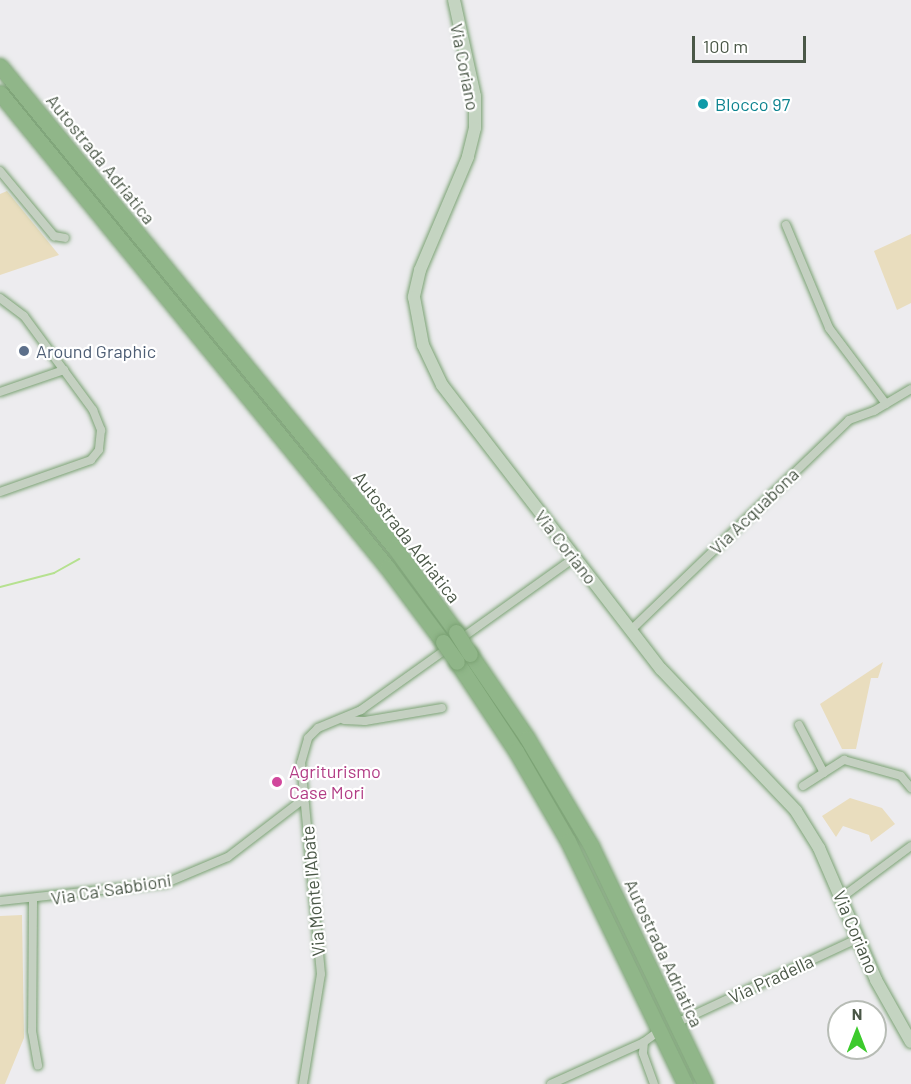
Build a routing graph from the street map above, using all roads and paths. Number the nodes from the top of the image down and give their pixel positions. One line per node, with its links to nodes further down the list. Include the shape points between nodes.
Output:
1 (454, 0): 13 (main road, Via Coriano, via 475,96 475,128 468,157 420,270 414,297 416,320 442,385)
2 (0, 66): 36 (highway, Autostrada Adriatica, bridge, via 394,547 456,632 527,738 591,846)
3 (0, 93): 35 (highway, Autostrada Adriatica, bridge, via 387,567 457,662 511,742 568,841)
4 (0, 171): 6 (street, via 54,236)
5 (786, 225): 11 (street, via 829,328)
6 (64, 238)
7 (0, 298): 8 (street, via 24,316)
8 (64, 370): 10 (street); 12 (street, via 93,410 101,437 99,450 91,460)
9 (911, 389): 11 (street, Via Acquabona)
10 (0, 392)
11 (886, 404): 14 (street, Via Acquabona, via 849,420)
12 (0, 492)
13 (574, 558): 14 (main road, Via Coriano); 16 (street, Via Monte l'Abate)
14 (630, 631): 23 (main road, Via Coriano, via 698,711 796,811 819,848)
15 (442, 708): 16 (street, Via Monte l'Abate, via 365,721)
16 (343, 720): 21 (street, Via Monte l'Abate, via 318,728 308,738 301,763)
17 (799, 725): 18 (street)
18 (824, 772): 19 (street); 20 (street, via 844,760 901,776)
19 (803, 786)
20 (911, 788)
21 (305, 798): 25 (street, Via Ca' Sabbioni, via 228,856 166,883); 32 (street, Via Monte l'Abate, via 321,974)
22 (911, 846): 23 (street)
23 (841, 898): 26 (main road, Via Coriano)
24 (0, 901): 25 (street, Via Ca' Sabbioni)
25 (33, 901): 31 (street, via 32,1031)
26 (859, 938): 27 (street, Via Pradella); 30 (main road, Via Coriano, via 876,980)
27 (683, 1020)
28 (655, 1034): 29 (street)
29 (644, 1042): 33 (street); 34 (street, via 646,1067)
30 (911, 1042)
31 (38, 1065)
32 (303, 1084)
33 (551, 1084)
34 (654, 1084)
35 (685, 1084)
36 (705, 1084)

